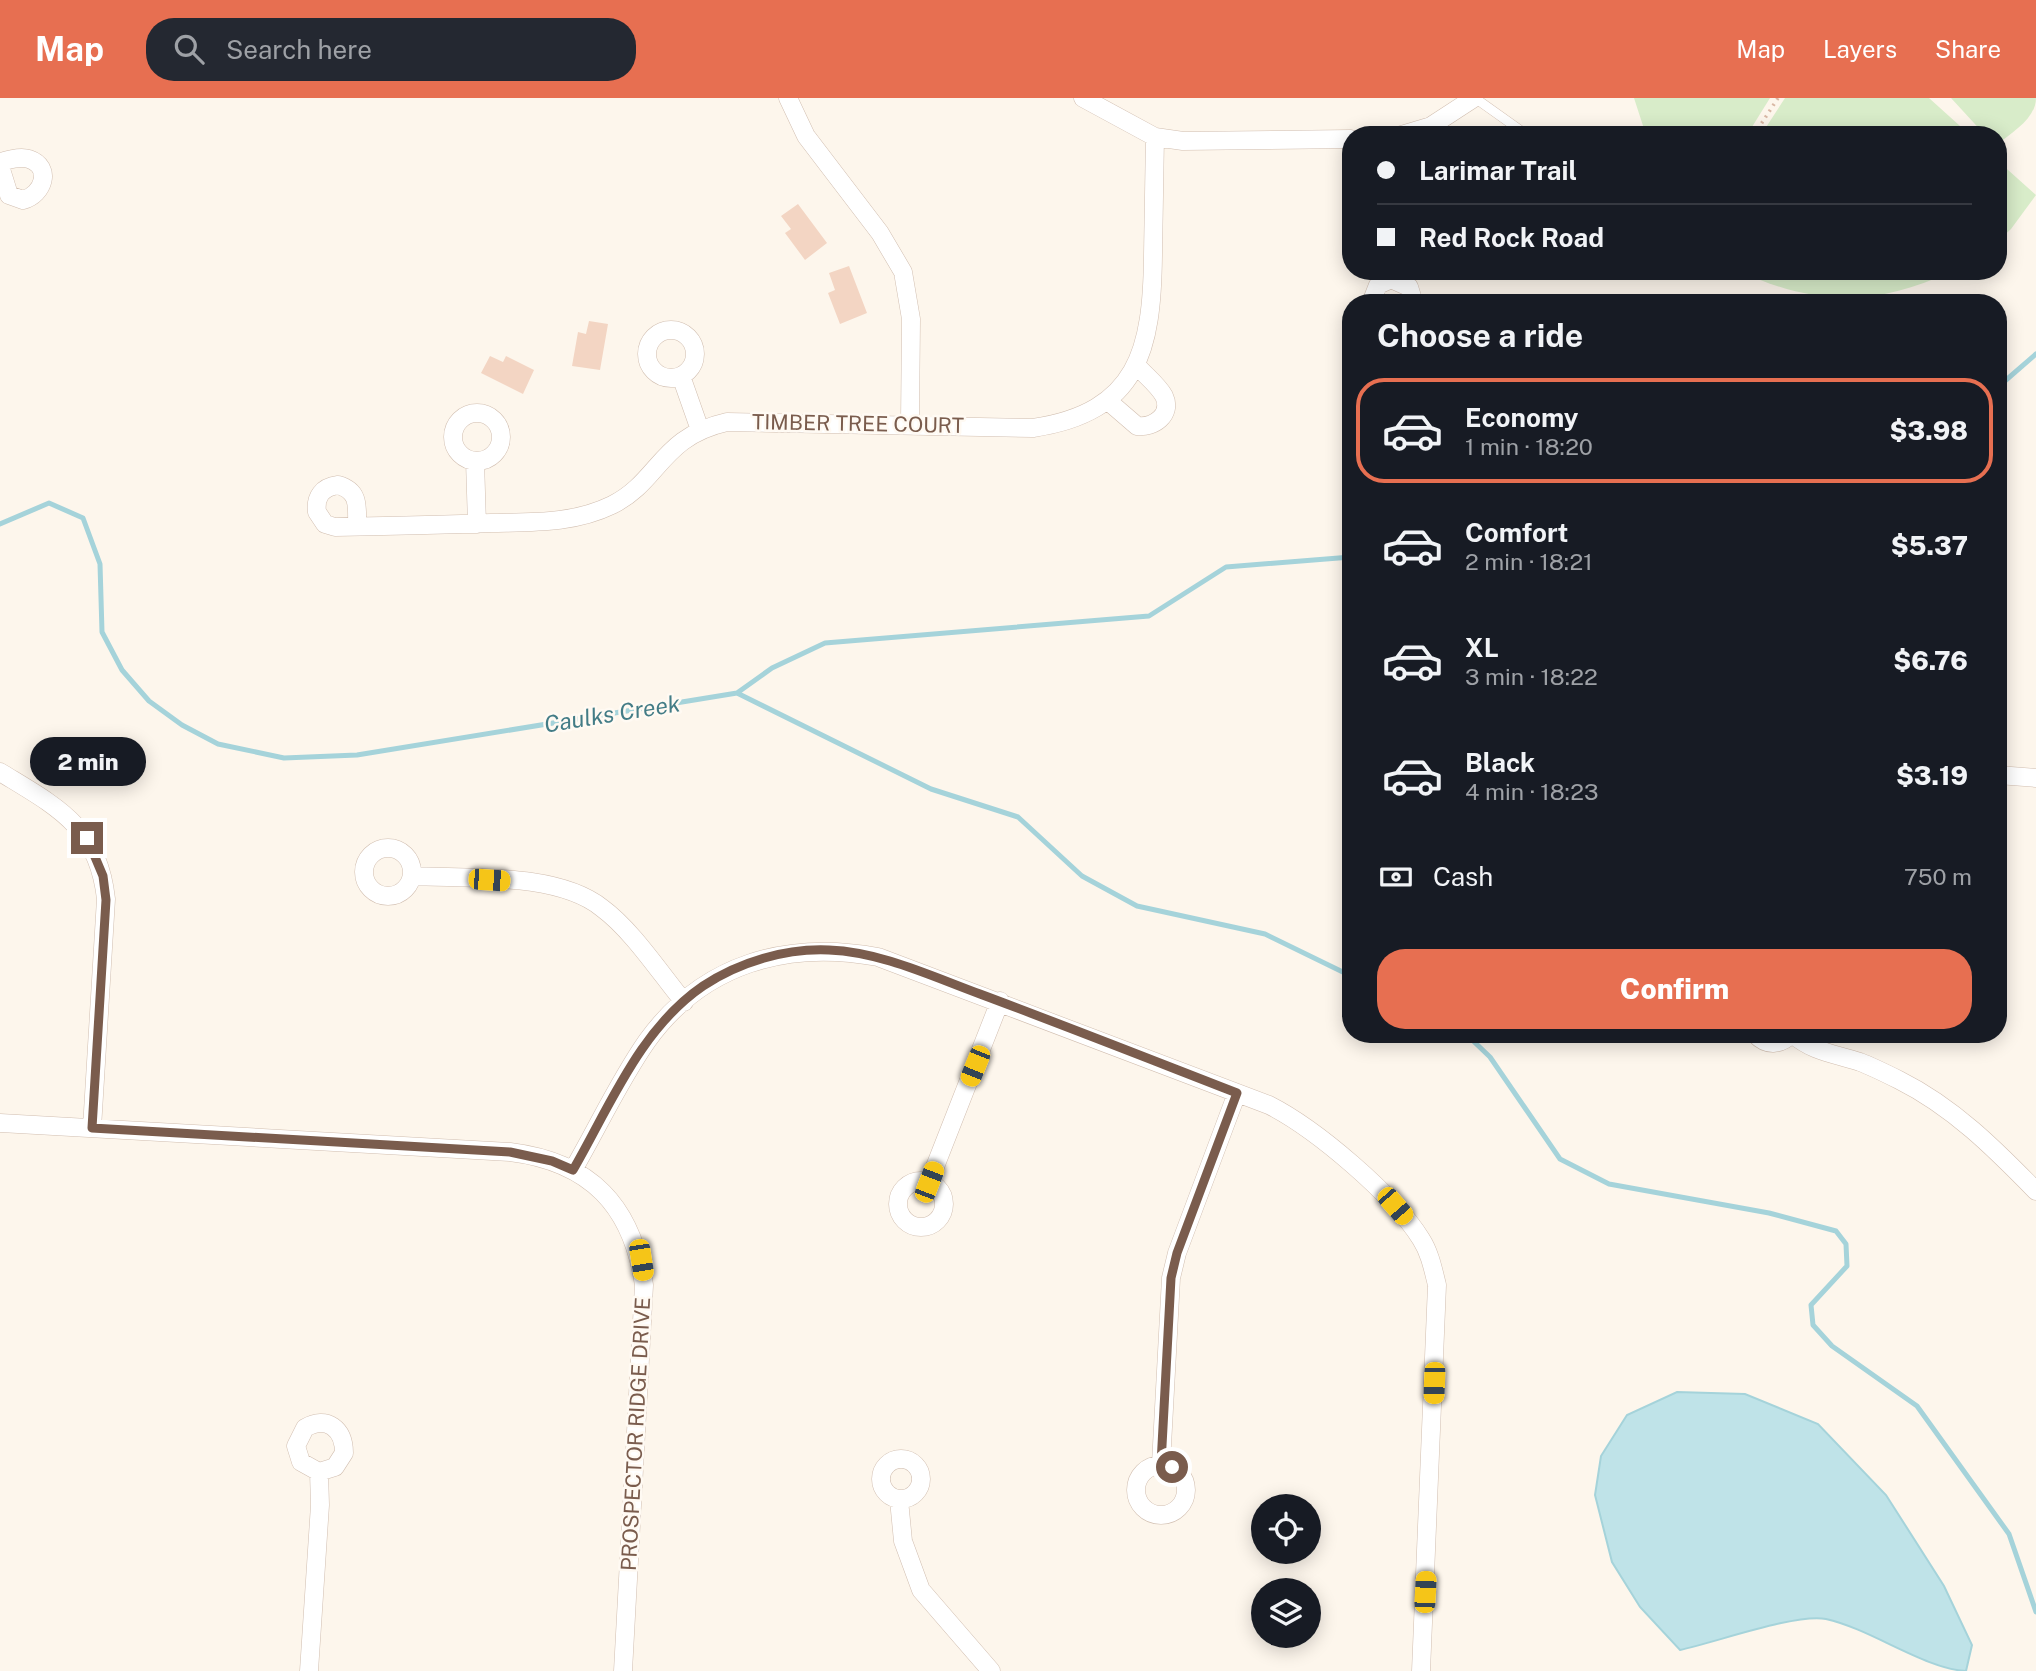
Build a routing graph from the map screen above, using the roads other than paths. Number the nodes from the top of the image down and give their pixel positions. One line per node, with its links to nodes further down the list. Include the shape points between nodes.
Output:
1 (788, 98): 15 (street, via 806,136 880,233 903,272 911,319)
2 (1083, 98): 6 (street)
3 (1475, 98): 4 (street); 5 (lane)
4 (1431, 126)
5 (1514, 126)
6 (1155, 137): 7 (street, via 1183,141); 12 (street, TIMBER TREE COURT, via 1153,297 1150,327)
7 (1342, 139)
8 (1384, 280): 10 (street)
9 (1398, 280): 11 (street)
10 (1374, 294)
11 (1411, 294)
12 (1137, 366): 14 (street, TIMBER TREE COURT); 14 (street, via 1164,395 1162,417 1152,426 1136,426)
13 (681, 376): 16 (street)
14 (1108, 401): 15 (street, TIMBER TREE COURT, via 1060,424 1033,428)
15 (910, 423): 16 (street, TIMBER TREE COURT, via 727,422)
16 (700, 429): 18 (street, TIMBER TREE COURT, via 680,440 615,504 574,520)
17 (475, 461): 18 (street)
18 (477, 524): 19 (street, TIMBER TREE COURT)
19 (357, 526)
20 (0, 772): 29 (street, via 76,824 103,876 106,900)
21 (2007, 776): 22 (street)
22 (2036, 778)
23 (412, 876): 25 (street, via 543,884 585,897 616,921)
24 (1000, 1001): 25 (street, via 878,957 827,949 749,962 703,986); 27 (street); 31 (street)
25 (684, 1002): 30 (street, via 648,1040)
26 (1804, 1043): 32 (street, via 1902,1081 1953,1112)
27 (1237, 1093): 33 (street, via 1171,1278); 39 (street, via 1269,1105 1317,1134 1395,1206 1423,1242 1431,1261 1438,1304)
28 (0, 1122): 29 (street, PROSPECTOR RIDGE DRIVE)
29 (92, 1128): 30 (street, PROSPECTOR RIDGE DRIVE, via 510,1152)
30 (573, 1170): 37 (street, PROSPECTOR RIDGE DRIVE, via 622,1214 634,1238 645,1285)
31 (929, 1182)
32 (2036, 1191)
33 (1161, 1464)
34 (319, 1472): 36 (street)
35 (899, 1500): 38 (street, via 903,1541 921,1590)
36 (309, 1671)
37 (623, 1671)
38 (991, 1671)
39 (1421, 1671)

